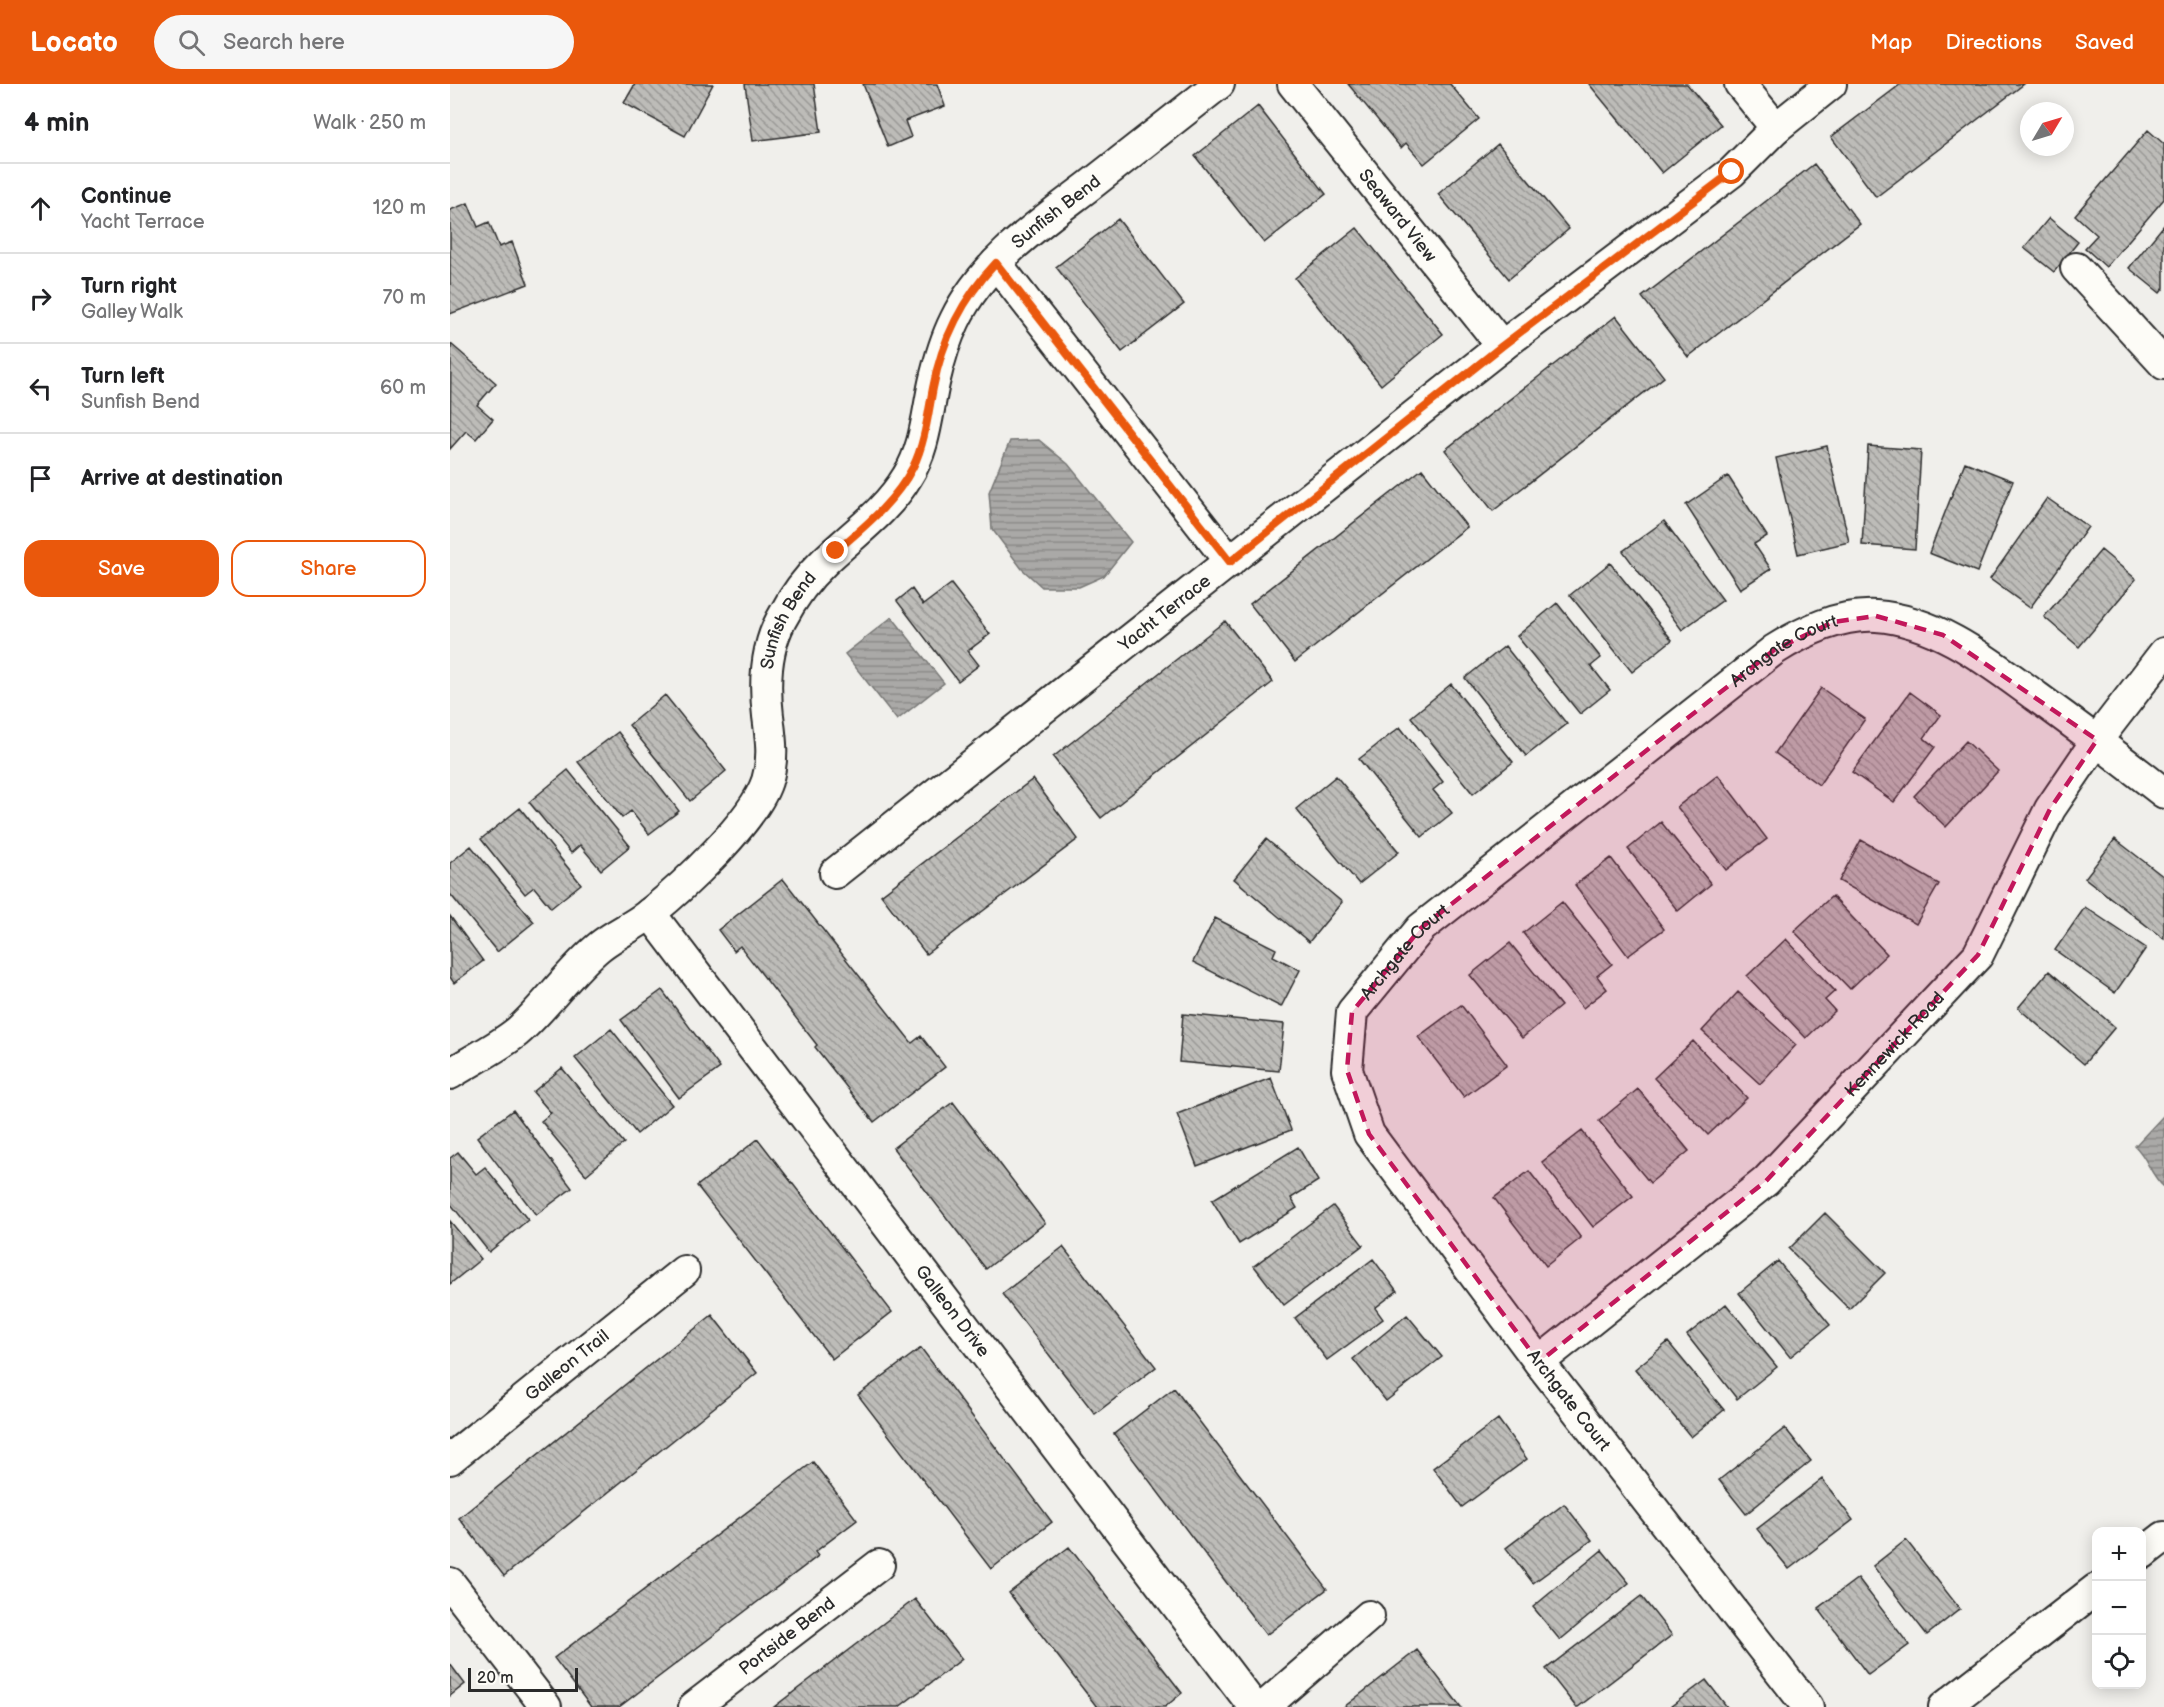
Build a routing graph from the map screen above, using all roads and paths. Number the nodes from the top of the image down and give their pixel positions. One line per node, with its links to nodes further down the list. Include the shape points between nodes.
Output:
1 (1219, 84): 6 (street, Sunfish Bend, via 1027,234)
2 (1293, 84): 8 (street, Seaward View)
3 (1740, 84): 5 (street)
4 (1832, 84): 5 (street, Yacht Terrace)
5 (1776, 128): 8 (street, Yacht Terrace, via 1732,172)
6 (996, 263): 10 (street); 15 (street, Sunfish Bend, via 964,303 948,335 940,356 923,442 910,472 881,511 820,566 795,596 775,632 765,678 771,765 759,800 701,867)
7 (2076, 268): 9 (street)
8 (1502, 346): 10 (street, Yacht Terrace)
9 (2164, 364)
10 (1230, 562): 14 (street, Yacht Terrace)
11 (2164, 653): 12 (street, Kennewick Road)
12 (2097, 740): 13 (street, Archgate Court); 18 (street, Kennewick Road, via 2050,809 1978,955 1766,1181); 18 (street, Archgate Court, via 1943,634 1891,618 1846,618 1811,630 1774,650 1421,928 1352,1012 1347,1070 1369,1134)
13 (2164, 793)
14 (835, 873)
15 (650, 913): 16 (street, Sunfish Bend, via 599,947 517,1032); 28 (street, Galleon Drive)
16 (450, 1074)
17 (684, 1271): 19 (street, Galleon Trail)
18 (1539, 1362): 30 (street, Archgate Court)
19 (450, 1459)
20 (2164, 1537): 21 (street)
21 (2146, 1551)
22 (879, 1564): 27 (street, Portside Bend)
23 (450, 1583): 26 (street)
24 (2092, 1593): 31 (street)
25 (1369, 1616): 29 (street)
26 (546, 1707)
27 (694, 1707)
28 (1254, 1707)
29 (1264, 1707)
30 (1808, 1707)
31 (1944, 1707)

